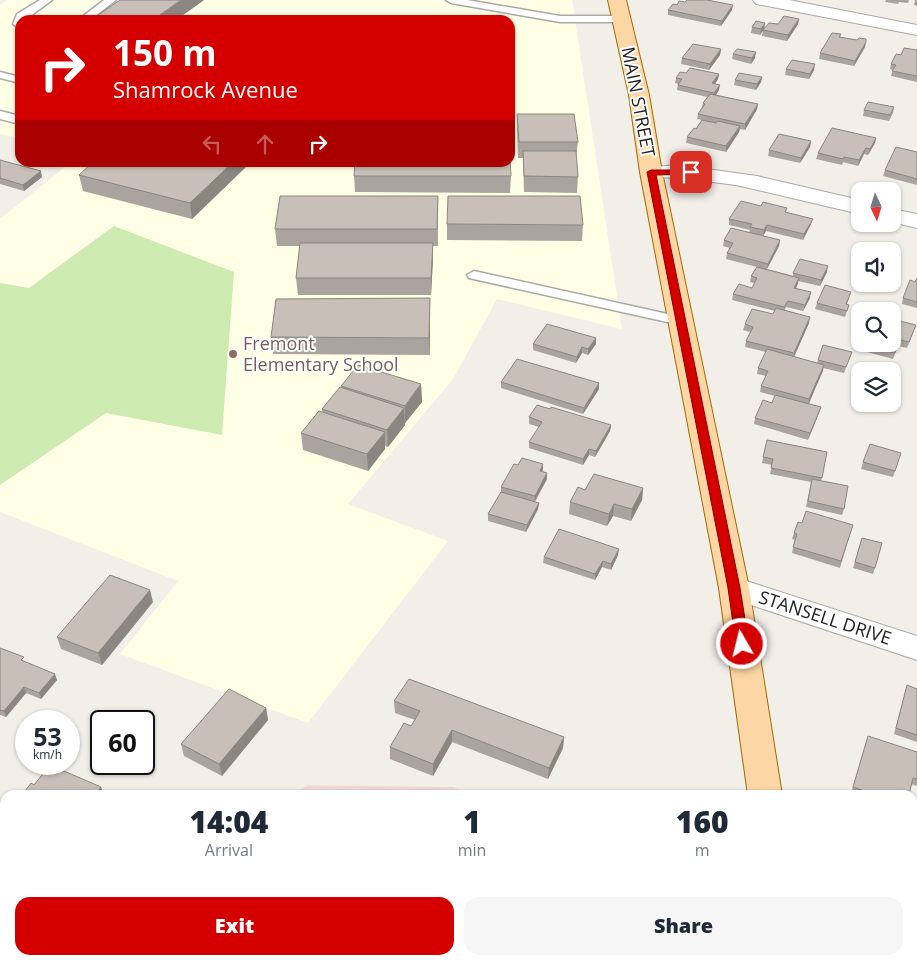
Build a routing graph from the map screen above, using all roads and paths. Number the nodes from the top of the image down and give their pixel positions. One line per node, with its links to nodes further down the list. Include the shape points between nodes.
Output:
1 (46, 0): 6 (lane)
2 (111, 0): 7 (lane)
3 (451, 0): 5 (lane, via 560,19)
4 (762, 0): 8 (street)
5 (619, 10): 13 (main road, MAIN STREET, via 639,95)
6 (23, 15)
7 (90, 15)
8 (917, 30)
9 (0, 75): 10 (lane)
10 (15, 79)
11 (0, 115): 12 (lane)
12 (15, 119)
13 (651, 172): 14 (street, via 691,172 735,178); 18 (main road, MAIN STREET)
14 (851, 205)
15 (901, 217): 16 (street)
16 (917, 221)
17 (474, 275): 18 (lane)
18 (681, 321): 19 (main road, MAIN STREET)
19 (734, 588): 20 (street, STANSELL DRIVE); 21 (main road, MAIN STREET)
20 (917, 648)
21 (764, 790)

